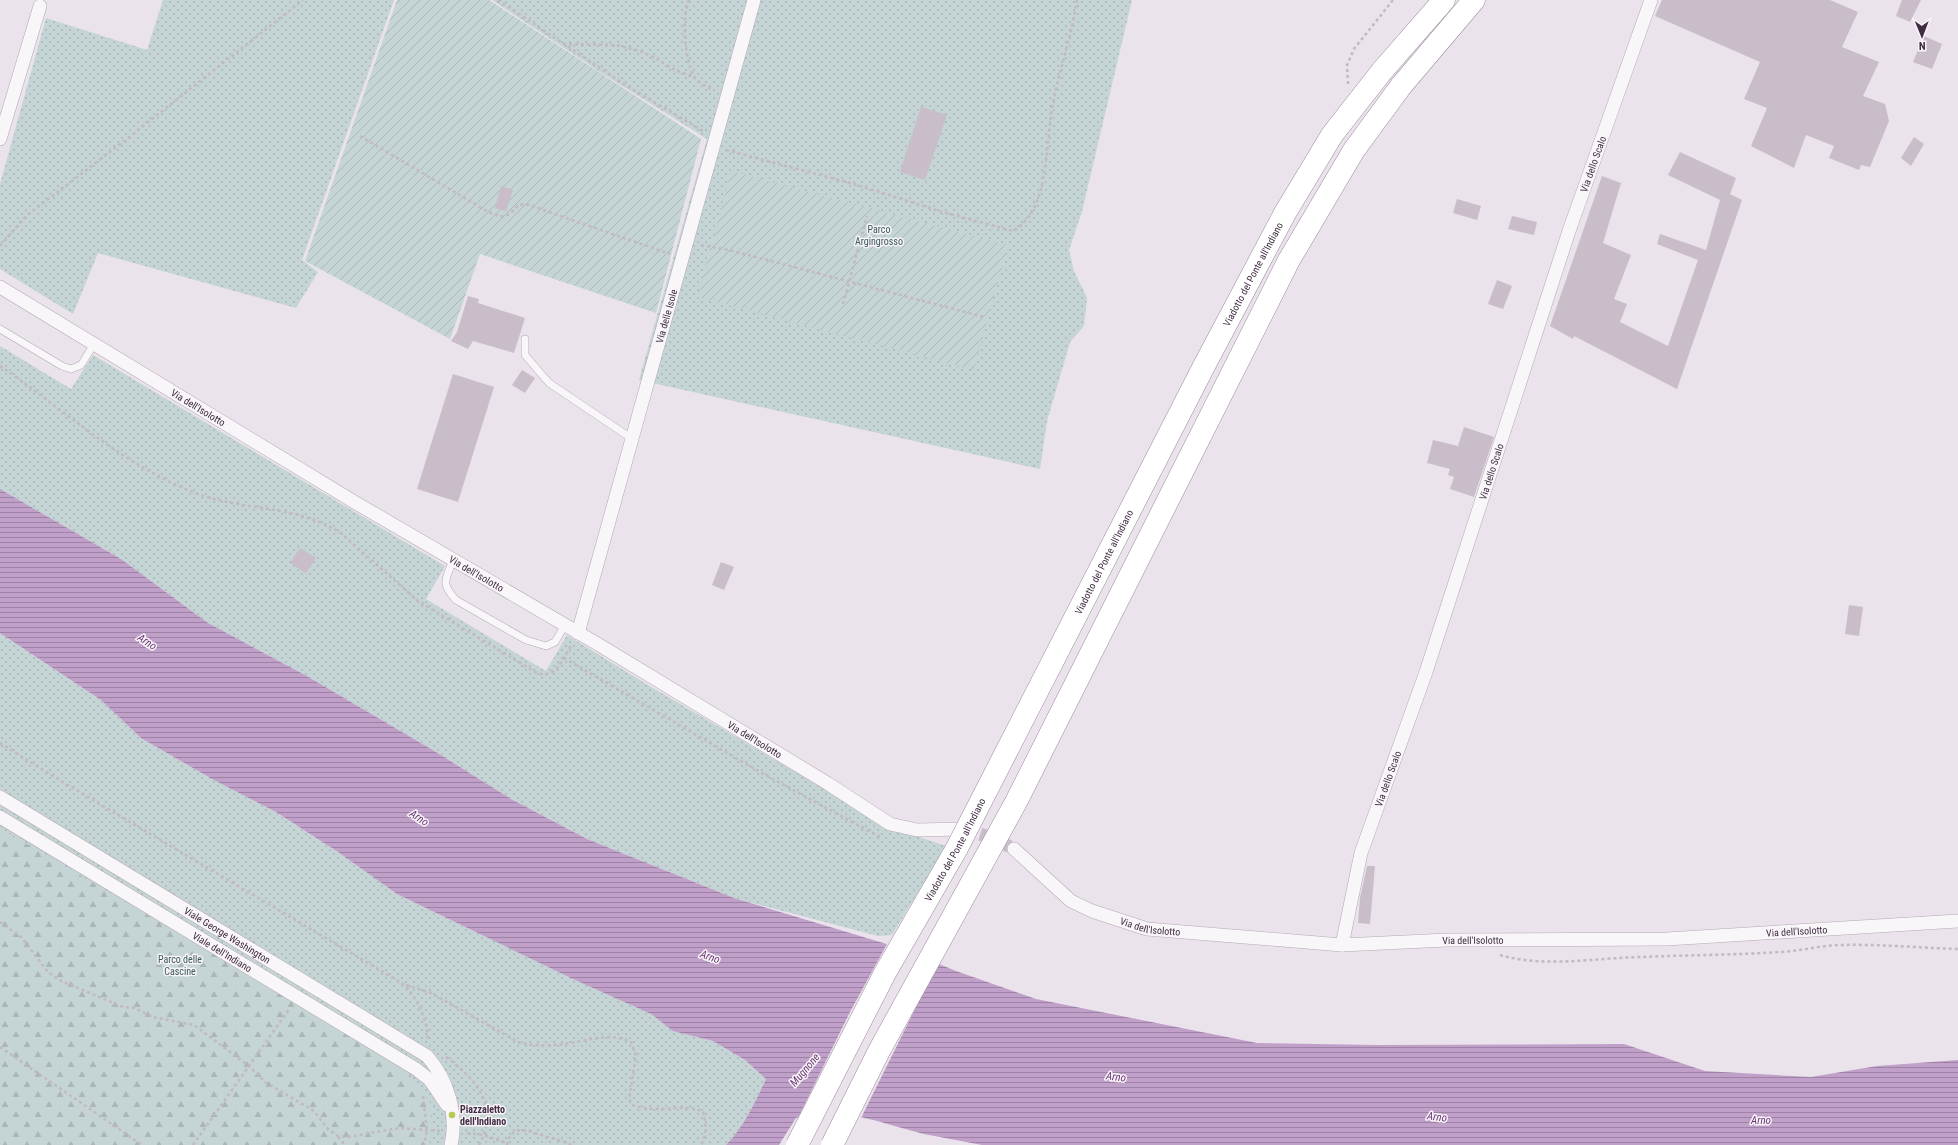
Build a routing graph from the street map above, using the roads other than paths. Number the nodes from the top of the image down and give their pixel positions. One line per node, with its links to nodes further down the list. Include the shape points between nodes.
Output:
1 (754, 0): 11 (street, Via delle Isole)
2 (1444, 0): 23 (highway, Viadotto del Ponte all'Indiano, bridge, via 1382,71 1332,136 1285,214 961,841 885,973)
3 (1474, 0): 24 (highway, bridge, via 1401,86 1354,150 1289,260 1016,802 879,1051)
4 (1651, 0): 20 (street, Via dello Scalo, via 1569,231 1426,672 1361,853)
5 (40, 6): 6 (street)
6 (0, 139)
7 (0, 287): 10 (street, Via dell'Isolotto)
8 (0, 329): 10 (lane, via 70,369 81,365)
9 (525, 339): 11 (lane, via 525,355 549,383)
10 (94, 344): 12 (street, Via dell'Isolotto)
11 (631, 438): 14 (street, Via delle Isole)
12 (453, 560): 13 (street, Via dell'Isolotto); 13 (lane, via 445,582 447,590 462,603 526,640 546,646 556,642)
13 (565, 625): 14 (street, Via dell'Isolotto)
14 (578, 633): 17 (street, Via dell'Isolotto, via 827,783 890,824 917,830)
15 (0, 798): 21 (street, Viale George Washington, via 427,1056 438,1070)
16 (0, 817): 21 (street, Viale dell'Indiano, via 298,997)
17 (962, 829)
18 (1014, 849): 20 (street, Via dell'Isolotto, via 1071,901 1092,911 1147,929)
19 (1958, 921): 20 (street, Via dell'Isolotto, via 1667,939 1403,941)
20 (1342, 945)
21 (442, 1088): 22 (street, via 452,1114 454,1128)
22 (451, 1145)
23 (797, 1145)
24 (832, 1145)

